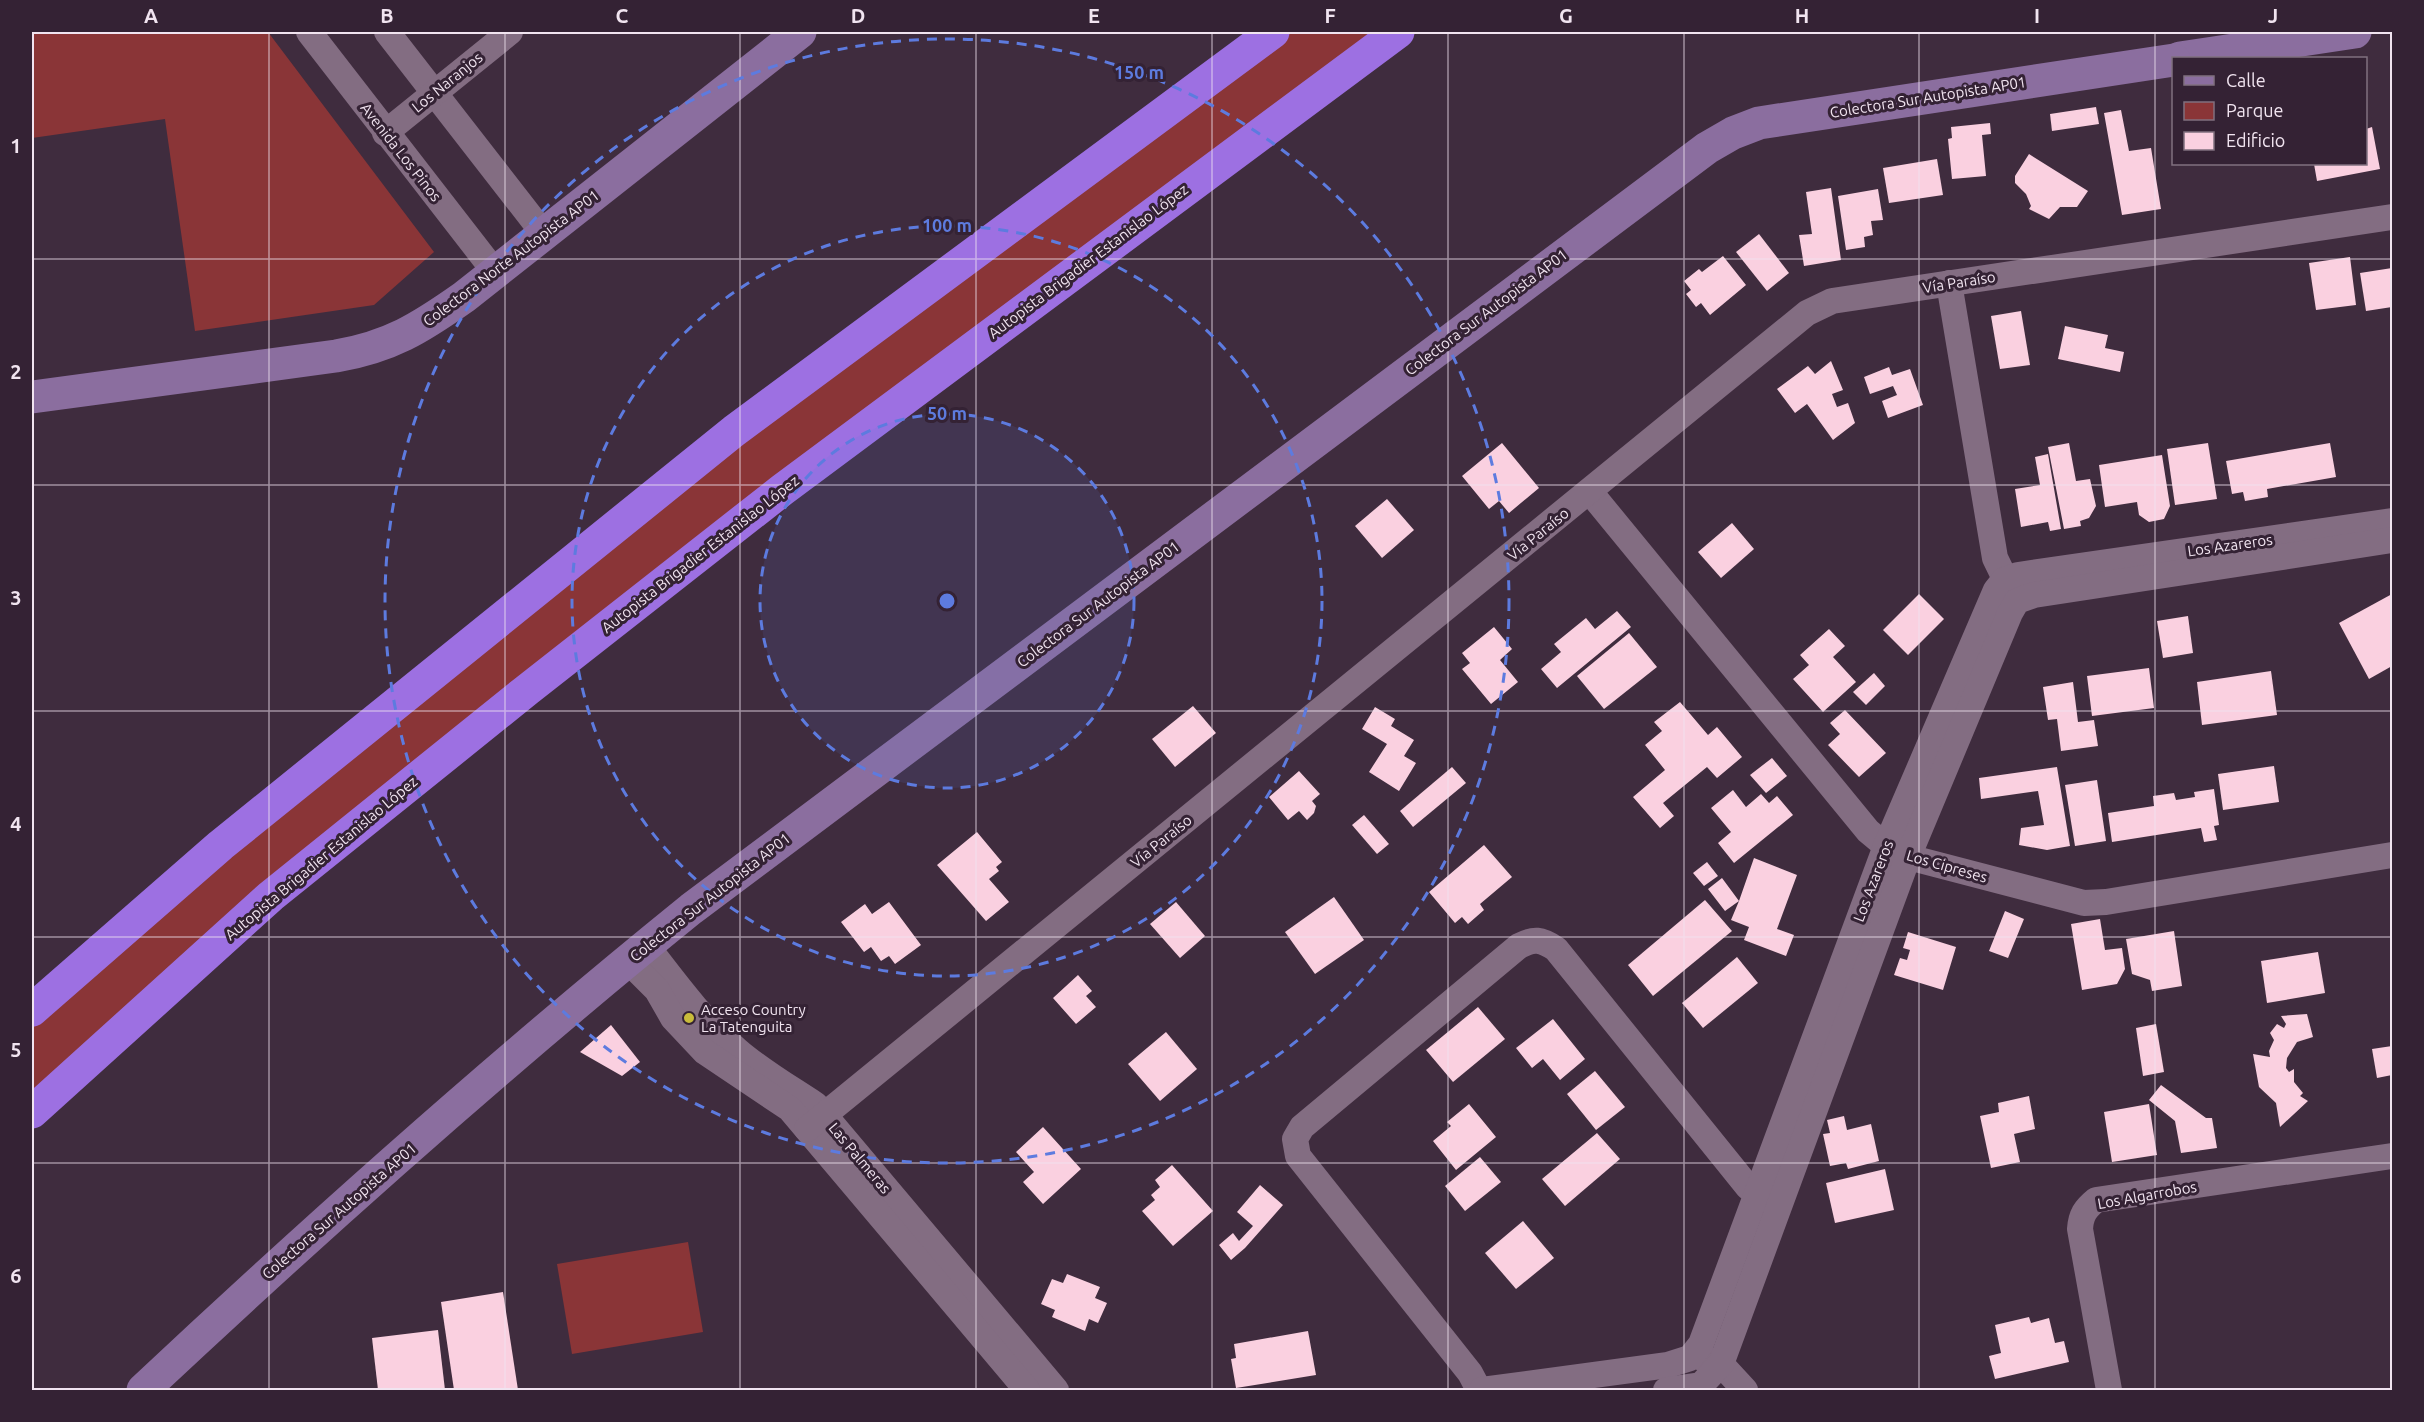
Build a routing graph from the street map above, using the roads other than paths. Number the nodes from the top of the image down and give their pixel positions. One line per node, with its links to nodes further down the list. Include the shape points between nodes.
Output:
1 (309, 32): 11 (street, Avenida Los Pinos)
2 (387, 32): 10 (street)
3 (510, 32): 10 (street, Los Naranjos)
4 (800, 32): 13 (main road, Colectora Norte Autopista AP01)
5 (1273, 32): 25 (highway, via 734,431 221,845)
6 (1398, 32): 26 (highway, Autopista Brigadier Estanislao López, via 791,483 527,690 271,896)
7 (2355, 32): 8 (main road)
8 (2187, 57)
9 (2172, 60): 24 (main road, Colectora Sur Autopista AP01, via 1759,123 1707,148)
10 (433, 92): 11 (street, Los Naranjos); 13 (street)
11 (385, 132): 14 (street, Avenida Los Pinos)
12 (2392, 217): 15 (street, Vía Paraíso)
13 (544, 234): 14 (main road, Colectora Norte Autopista AP01)
14 (495, 272): 16 (main road, Colectora Norte Autopista AP01, via 429,322 399,339 365,351)
15 (1949, 283): 17 (street, Vía Paraíso, via 1833,302 1807,313); 20 (street, via 1995,558)
16 (32, 397)
17 (1590, 492): 22 (street, Los Cipreses, via 1868,831); 27 (street, Vía Paraíso)
18 (2392, 521): 20 (street, Los Azareros)
19 (2392, 540): 21 (street, Los Azareros, via 2034,595)
20 (2004, 580): 21 (street); 22 (street, Los Azareros, via 1995,590)
21 (2017, 602): 22 (street, Los Azareros)
22 (1897, 852): 23 (street, Los Cipreses, via 2084,903); 29 (street, Los Azareros)
23 (2392, 855)
24 (637, 953): 27 (street, Las Palmeras, via 674,1018 705,1052); 33 (main road, Colectora Sur Autopista AP01, via 267,1275)
25 (32, 1010)
26 (32, 1112)
27 (816, 1122): 34 (street, Las Palmeras); 35 (street, Las Palmeras)
28 (2392, 1156): 39 (street, Los Algarrobos, via 2096,1200 2086,1208 2080,1229)
29 (1769, 1198): 30 (street, Los Azareros, via 1701,1344); 31 (street, Los Azareros); 36 (street, via 1748,1187 1556,949 1542,940 1531,939 1519,946 1302,1126 1295,1139 1298,1156)
30 (1690, 1358): 31 (street); 32 (street); 36 (street, via 1668,1365)
31 (1721, 1364): 32 (street, Los Azareros); 38 (street)
32 (1704, 1388): 37 (street)
33 (143, 1390)
34 (1027, 1390)
35 (1056, 1390)
36 (1480, 1390)
37 (1666, 1390)
38 (1745, 1390)
39 (2109, 1390)

